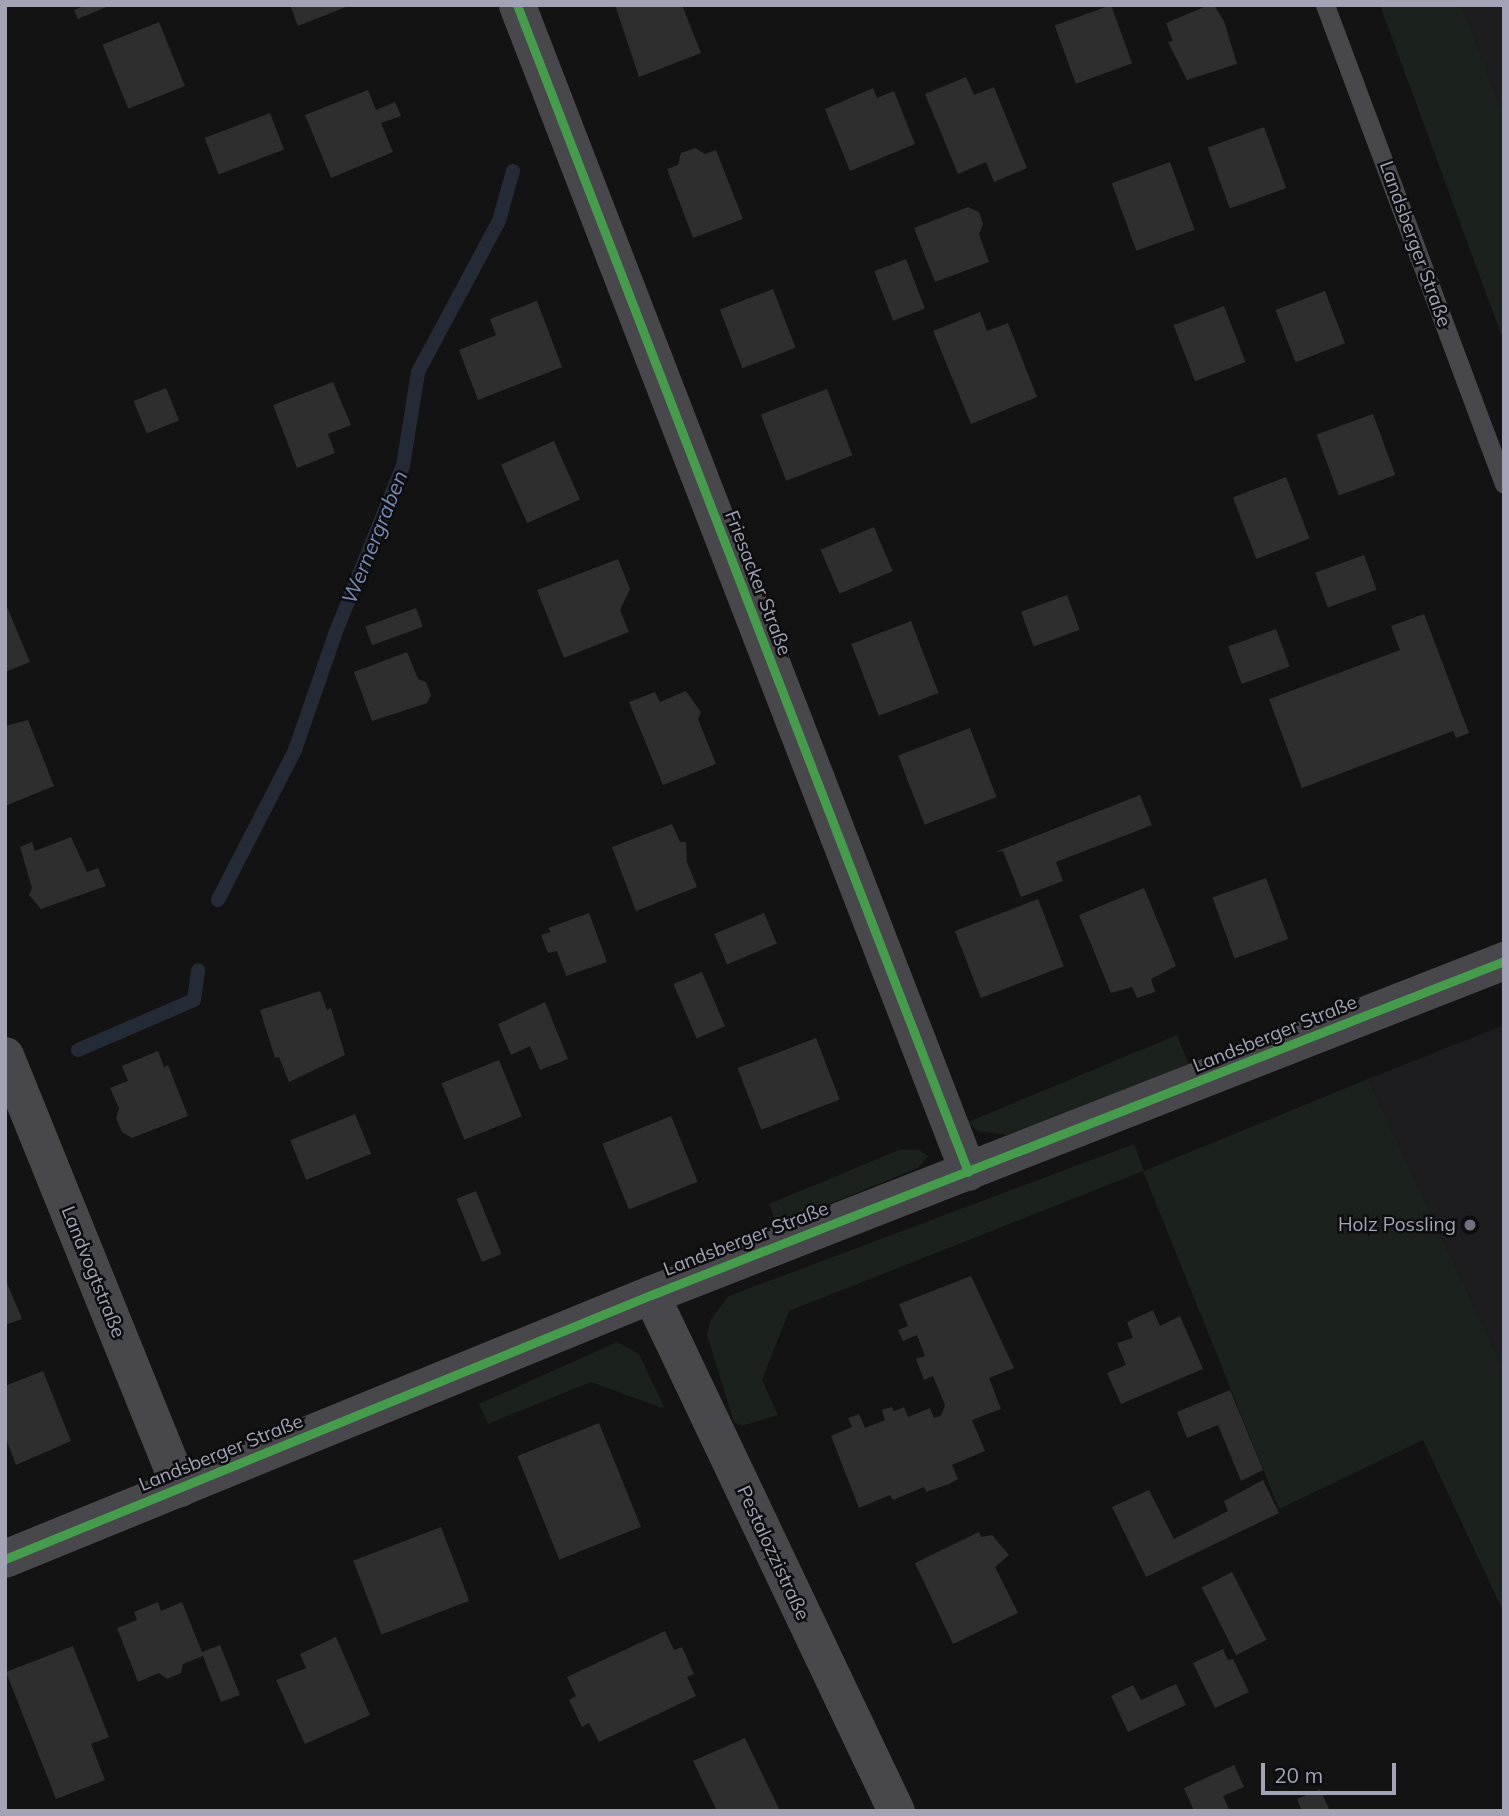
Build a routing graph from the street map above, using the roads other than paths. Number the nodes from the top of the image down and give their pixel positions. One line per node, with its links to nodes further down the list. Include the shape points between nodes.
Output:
1 (517, 5): 6 (street, Friesacker Straße)
2 (1325, 5): 3 (lane, Landsberger Straße)
3 (1504, 484)
4 (1504, 961): 6 (street, Landsberger Straße)
5 (5, 1055): 8 (street, Landvogtstraße)
6 (968, 1172): 7 (street, Landsberger Straße)
7 (651, 1295): 8 (street, Landsberger Straße); 10 (street, Pestalozzistraße)
8 (180, 1488): 9 (street, Landsberger Straße)
9 (5, 1559)
10 (896, 1811)

